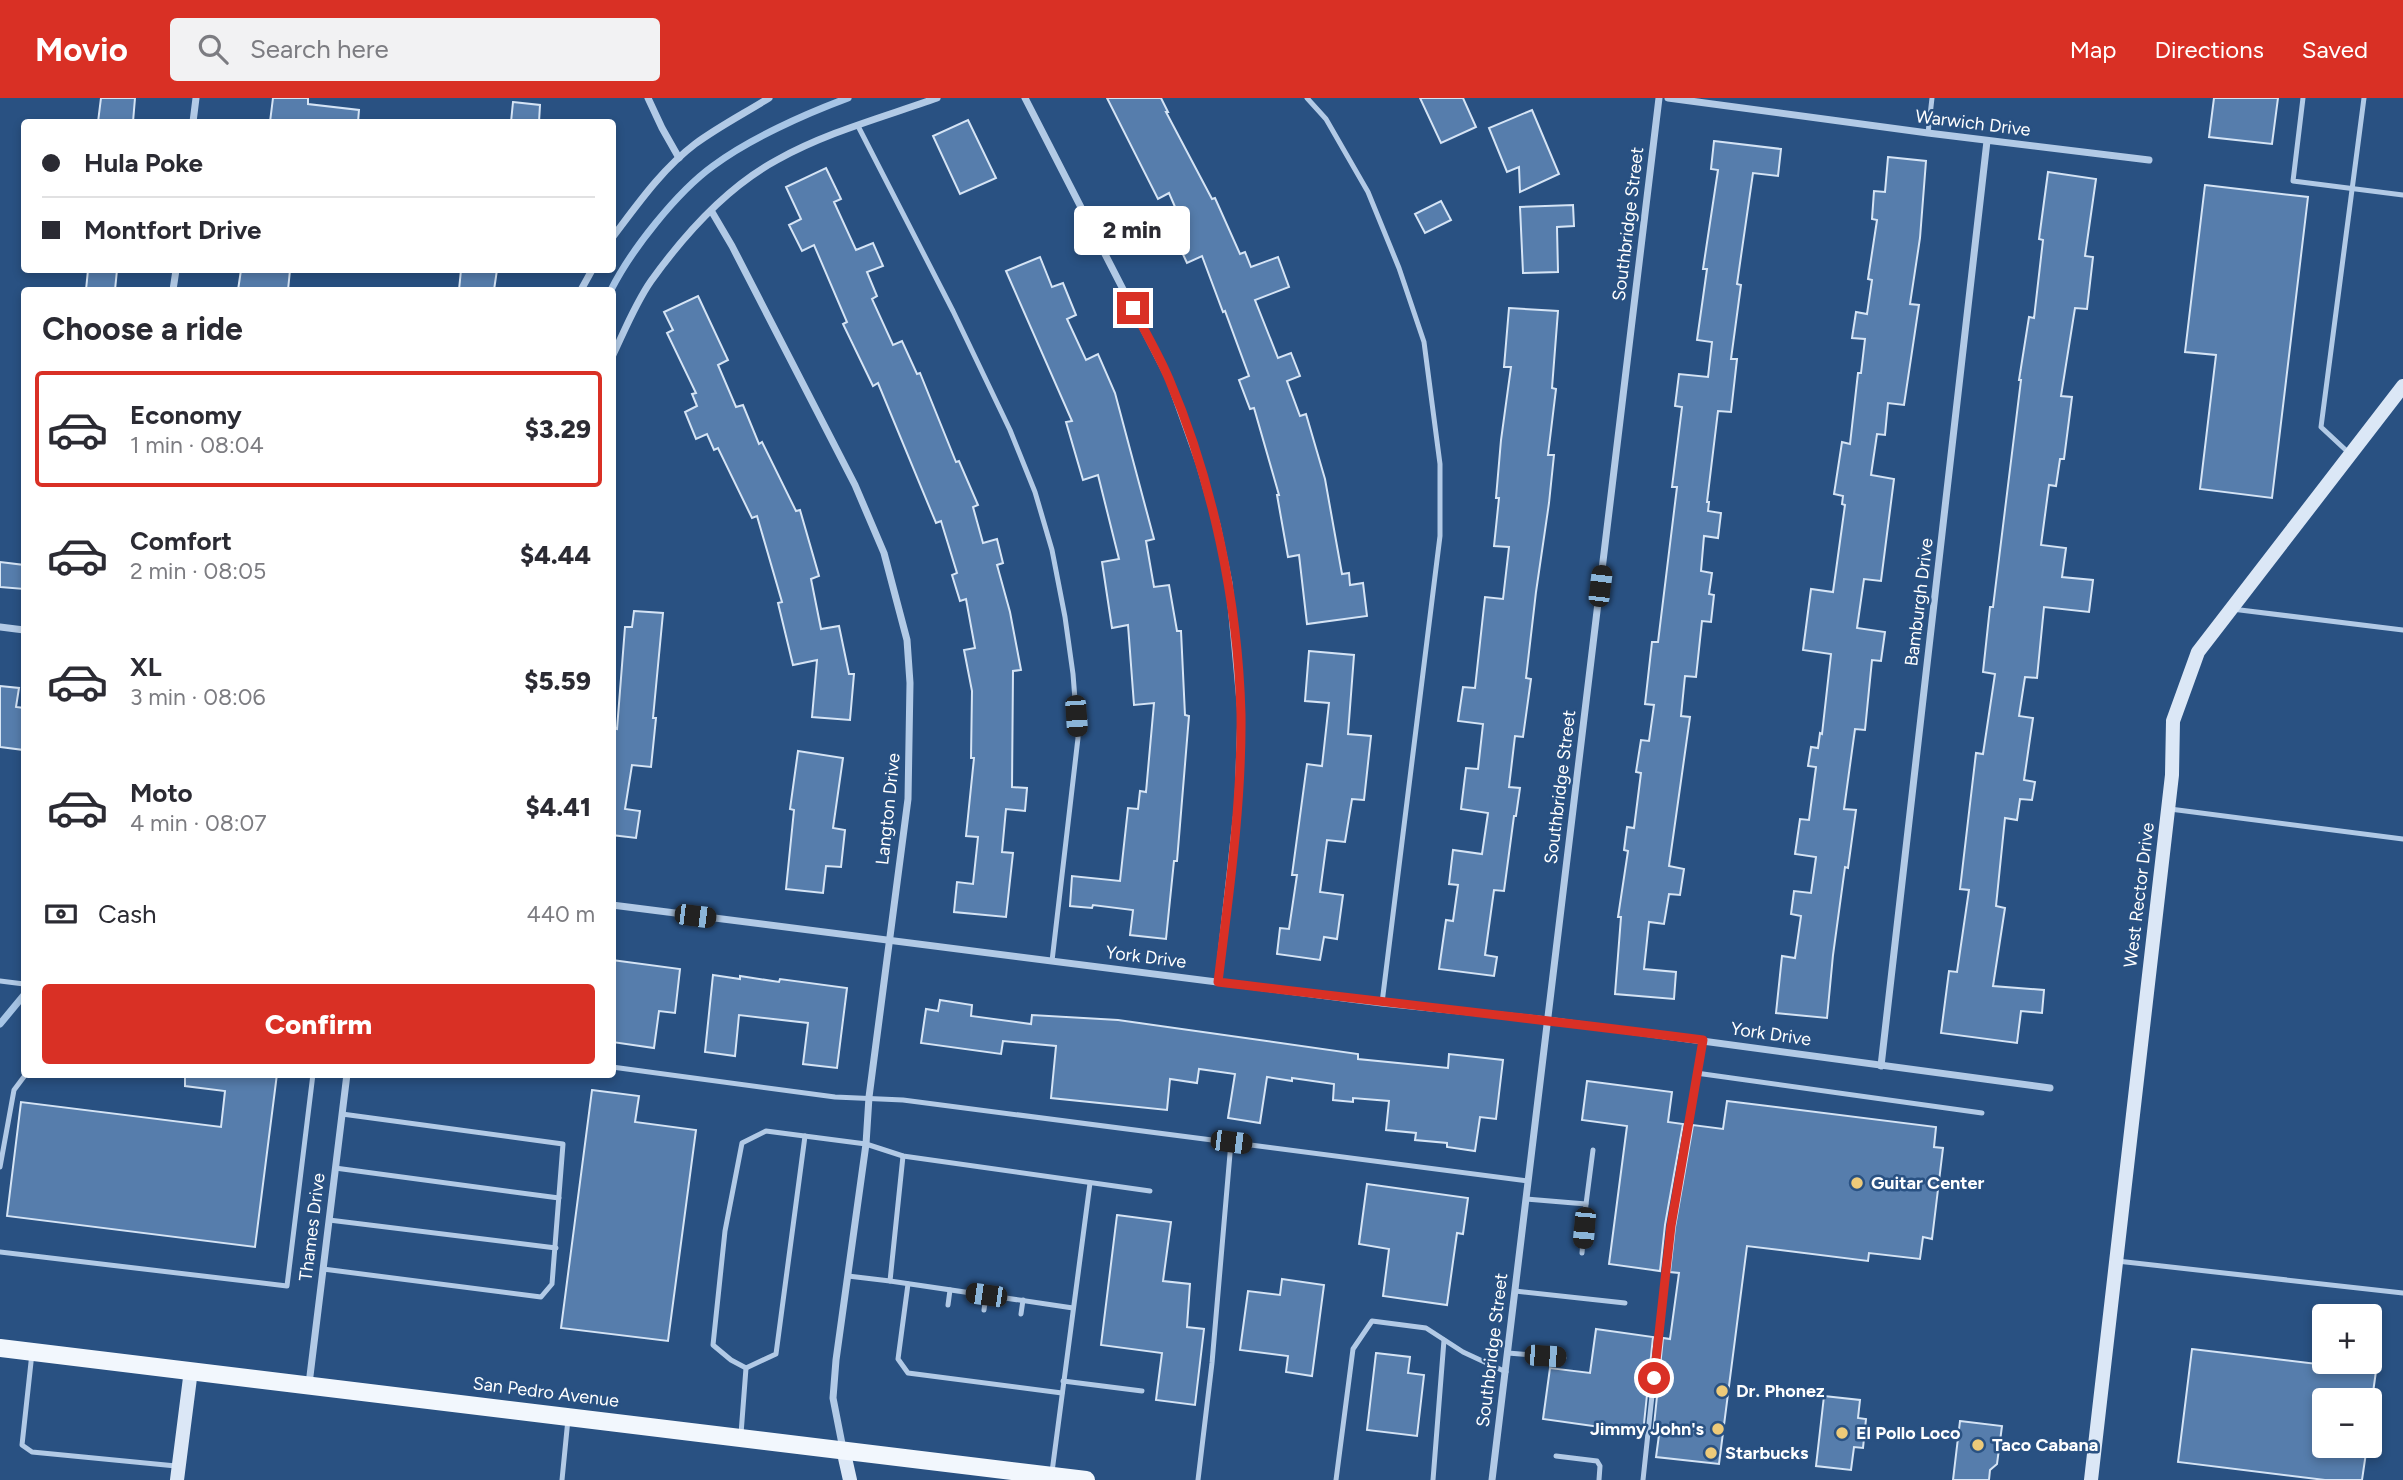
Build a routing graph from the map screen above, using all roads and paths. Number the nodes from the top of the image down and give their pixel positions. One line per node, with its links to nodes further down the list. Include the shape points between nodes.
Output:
1 (196, 98): 12 (street)
2 (648, 98): 16 (street)
3 (769, 98): 16 (street)
4 (937, 98): 13 (street)
5 (1025, 98): 35 (street, via 1169,379 1217,525 1229,583 1241,713 1238,802)
6 (1307, 98): 37 (lane, via 1326,119 1368,192 1399,268 1424,342 1440,464 1440,536)
7 (1659, 98): 38 (street, Southbridge Street)
8 (1668, 98): 14 (street, Warwich Drive)
9 (1932, 98): 14 (lane)
10 (2304, 98): 18 (lane, via 2294,181)
11 (2364, 98): 18 (lane)
12 (193, 119)
13 (858, 126): 20 (street, via 776,160 738,186); 33 (lane, via 1010,430 1052,550 1073,674 1078,738)
14 (1927, 134): 15 (street, Warwich Drive)
15 (1987, 141): 17 (street, Warwich Drive); 40 (street, Bamburgh Drive)
16 (679, 158): 21 (street)
17 (2149, 160)
18 (2353, 189): 19 (lane); 24 (lane, via 2321,426)
19 (2403, 195)
20 (712, 212): 22 (street, via 650,282); 32 (street, Langton Drive, via 855,485 884,553 907,640 908,799)
21 (616, 233)
22 (616, 349)
23 (2403, 386): 24 (street, West Rector Drive)
24 (2350, 454): 25 (street, West Rector Drive)
25 (2231, 608): 28 (lane); 29 (street, West Rector Drive, via 2198,652 2173,722)
26 (0, 627): 27 (street)
27 (21, 630)
28 (2403, 630)
29 (2168, 808): 30 (lane); 67 (street, West Rector Drive)
30 (2403, 839)
31 (616, 906): 32 (street, York Drive)
32 (889, 940): 33 (street, York Drive); 47 (street, Langton Drive)
33 (1052, 961): 35 (street, York Drive)
34 (0, 981): 36 (lane)
35 (1218, 982): 37 (street, York Drive)
36 (21, 984)
37 (1382, 1003): 38 (street, York Drive)
38 (1547, 1020): 39 (street, York Drive); 57 (street, Southbridge Street)
39 (1703, 1040): 40 (street, York Drive); 42 (lane)
40 (1881, 1066): 46 (street, York Drive)
41 (616, 1068): 47 (lane, via 835,1097)
42 (1696, 1073): 48 (lane); 112 (lane, via 1671,1226)
43 (23, 1078): 55 (lane, via 14,1090)
44 (313, 1078): 65 (lane, via 287,1286)
45 (346, 1078): 49 (street, Thames Drive)
46 (2050, 1088)
47 (869, 1097): 51 (lane); 52 (street, Langton Drive)
48 (1982, 1113)
49 (342, 1114): 56 (street, Thames Drive); 60 (lane, via 563,1144)
50 (805, 1136): 52 (lane); 87 (lane, via 776,1354); 87 (lane, via 766,1131 741,1143 725,1230 713,1345)
51 (1231, 1142): 57 (lane); 107 (lane)
52 (866, 1144): 54 (lane); 69 (street, Langton Drive)
53 (1593, 1150): 62 (lane)
54 (903, 1156): 58 (lane); 70 (lane)
55 (0, 1167)
56 (335, 1168): 60 (lane); 63 (street, Thames Drive)
57 (1528, 1181): 61 (street, Southbridge Street)
58 (1090, 1183): 59 (lane); 79 (lane)
59 (1150, 1191)
60 (559, 1198): 64 (lane)
61 (1526, 1199): 62 (lane); 73 (street, Southbridge Street)
62 (1587, 1204): 66 (lane)
63 (329, 1220): 64 (lane); 68 (street, Thames Drive)
64 (556, 1248): 68 (lane, via 552,1284 541,1297)
65 (0, 1252)
66 (1582, 1253)
67 (2116, 1260): 74 (lane); 113 (street, West Rector Drive)
68 (323, 1269): 94 (street, Thames Drive)
69 (848, 1276): 70 (lane); 100 (street, Langton Drive, via 833,1398)
70 (890, 1280): 71 (lane)
71 (908, 1284): 72 (lane); 93 (lane, via 898,1359 908,1373 939,1373)
72 (950, 1290): 75 (lane); 78 (lane)
73 (1515, 1291): 77 (lane); 85 (street, Southbridge Street)
74 (2403, 1293)
75 (986, 1295): 76 (lane); 80 (lane)
76 (1023, 1300): 79 (lane); 81 (lane)
77 (1625, 1303)
78 (948, 1305)
79 (1073, 1308): 92 (lane)
80 (984, 1310)
81 (1021, 1314)
82 (1444, 1340): 89 (lane); 108 (lane, via 1426,1328 1373,1321 1353,1349); 109 (lane)
83 (0, 1348): 84 (main road, San Pedro Avenue)
84 (32, 1352): 88 (main road, San Pedro Avenue); 102 (lane, via 22,1445 32,1452)
85 (1508, 1353): 86 (lane); 89 (street, Southbridge Street)
86 (1564, 1358)
87 (746, 1368): 99 (lane)
88 (191, 1370): 94 (main road, San Pedro Avenue); 102 (street)
89 (1506, 1373): 110 (street, Southbridge Street)
90 (976, 1374): 93 (lane)
91 (1013, 1377): 95 (lane)
92 (1063, 1381): 96 (lane); 97 (lane)
93 (975, 1382): 95 (lane)
94 (309, 1384): 98 (main road, San Pedro Avenue)
95 (1012, 1387): 97 (lane)
96 (1142, 1391)
97 (1062, 1393): 103 (lane)
98 (569, 1416): 99 (main road, San Pedro Avenue); 104 (lane)
99 (740, 1437): 100 (main road, San Pedro Avenue)
100 (843, 1449): 103 (main road, San Pedro Avenue); 105 (street)
101 (1556, 1456): 111 (lane, via 1597,1461)
102 (178, 1473)
103 (1051, 1478): 106 (main road, San Pedro Avenue)
104 (562, 1480)
105 (850, 1480)
106 (1086, 1480)
107 (1198, 1480)
108 (1336, 1480)
109 (1433, 1480)
110 (1492, 1480)
111 (1599, 1480)
112 (1643, 1480)
113 (2091, 1480)

